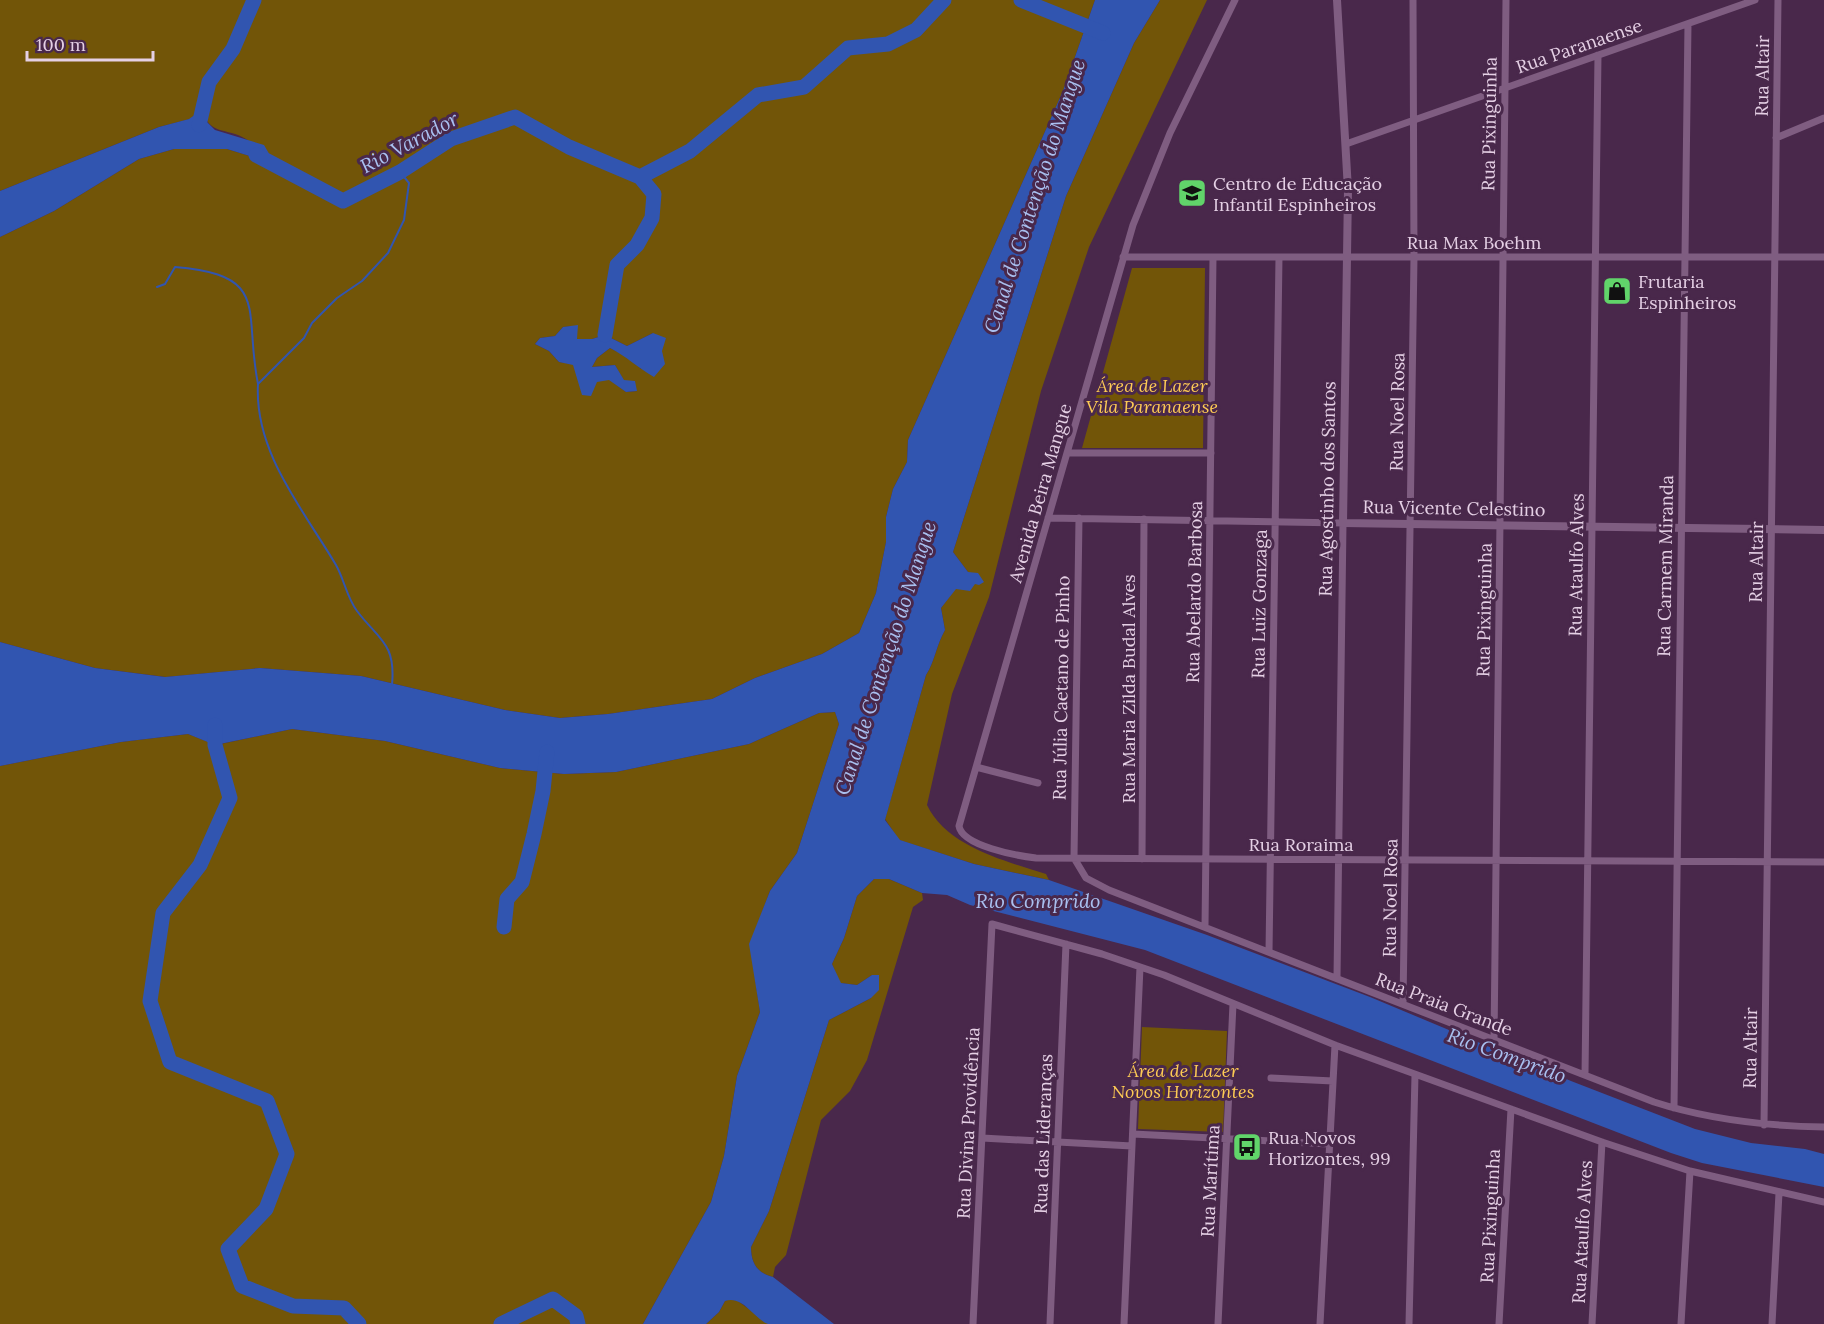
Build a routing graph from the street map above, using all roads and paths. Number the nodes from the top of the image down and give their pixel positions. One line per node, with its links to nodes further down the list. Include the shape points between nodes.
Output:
1 (1235, 0): 14 (street, Avenida Beira Mangue, via 1155,168)
2 (1337, 0): 13 (street, Rua Agostinho dos Santos)
3 (1413, 0): 11 (street, Rua Noel Rosa)
4 (1506, 0): 9 (street, Rua Pixinguinha)
5 (1755, 0): 7 (street, Rua Paranaense)
6 (1778, 0): 12 (street, Rua Altair)
7 (1688, 24): 8 (street, Rua Paranaense); 21 (street, Rua Carmem Miranda)
8 (1598, 55): 9 (street, Rua Paranaense); 20 (street, Rua Ataulfo Alves)
9 (1505, 88): 11 (street, Rua Paranaense); 19 (street, Rua Pixinguinha)
10 (1824, 118): 12 (street)
11 (1414, 120): 13 (street, Rua Paranaense); 18 (street, Rua Noel Rosa)
12 (1776, 138): 22 (street, Rua Altair)
13 (1346, 144): 17 (street, Rua Agostinho dos Santos)
14 (1123, 257): 15 (street, Rua Max Boehm); 24 (street, Avenida Beira Mangue)
15 (1213, 257): 16 (street, Rua Max Boehm); 25 (street, Rua Abelardo Barbosa)
16 (1280, 257): 17 (street, Rua Max Boehm); 30 (street, Rua Luiz Gonzaga)
17 (1347, 257): 18 (street, Rua Max Boehm); 31 (street, Rua Agostinho dos Santos)
18 (1414, 257): 19 (street, Rua Max Boehm); 32 (street, Rua Noel Rosa)
19 (1503, 257): 20 (street, Rua Max Boehm); 33 (street, Rua Pixinguinha)
20 (1595, 257): 21 (street, Rua Max Boehm); 34 (street, Rua Ataulfo Alves)
21 (1686, 257): 22 (street, Rua Max Boehm); 35 (street, Rua Carmem Miranda)
22 (1775, 257): 23 (street, Rua Max Boehm); 36 (street, Rua Altair)
23 (1824, 257)
24 (1067, 453): 25 (street); 26 (street, Avenida Beira Mangue)
25 (1211, 453): 29 (street, Rua Abelardo Barbosa)
26 (1048, 518): 27 (street, Rua Vicente Celestino); 38 (street, Avenida Beira Mangue)
27 (1078, 518): 28 (street, Rua Vicente Celestino); 41 (street, Rua Júlia Caetano de Pinho)
28 (1144, 519): 29 (street, Rua Vicente Celestino); 42 (street, Rua Maria Zilda Budal Alves)
29 (1210, 521): 30 (street, Rua Vicente Celestino); 43 (street, Rua Abelardo Barbosa)
30 (1276, 522): 31 (street, Rua Vicente Celestino); 44 (street, Rua Luiz Gonzaga)
31 (1343, 523): 32 (street, Rua Vicente Celestino); 45 (street, Rua Agostinho dos Santos)
32 (1410, 524): 33 (street, Rua Vicente Celestino); 46 (street, Rua Noel Rosa)
33 (1500, 525): 34 (street, Rua Vicente Celestino); 47 (street, Rua Pixinguinha)
34 (1592, 527): 35 (street, Rua Vicente Celestino); 48 (street, Rua Ataulfo Alves)
35 (1680, 528): 36 (street, Rua Vicente Celestino); 49 (street, Rua Carmem Miranda)
36 (1771, 529): 37 (street, Rua Vicente Celestino); 50 (street, Rua Altair)
37 (1824, 530)
38 (976, 767): 39 (street); 40 (street, Avenida Beira Mangue, via 959,826)
39 (1038, 783)
40 (962, 834): 41 (street, Rua Roraima, via 1016,855)
41 (1074, 858): 42 (street, Rua Roraima); 52 (street, Rua Praia Grande, via 1082,874 1096,884)
42 (1142, 859): 43 (street, Rua Roraima)
43 (1207, 859): 44 (street, Rua Roraima); 52 (street, Rua Abelardo Barbosa)
44 (1271, 859): 45 (street, Rua Roraima); 54 (street, Rua Luiz Gonzaga)
45 (1339, 860): 46 (street, Rua Roraima); 56 (street, Rua Agostinho dos Santos)
46 (1406, 860): 47 (street, Rua Roraima); 58 (street, Rua Noel Rosa)
47 (1496, 860): 48 (street, Rua Roraima); 59 (street, Rua Pixinguinha)
48 (1588, 861): 49 (street, Rua Roraima); 62 (street, Rua Ataulfo Alves)
49 (1678, 861): 50 (street, Rua Roraima); 65 (street, Rua Carmem Miranda)
50 (1767, 861): 51 (street, Rua Roraima); 67 (street, Rua Altair)
51 (1824, 862)
52 (1205, 927): 54 (street, Rua Praia Grande)
53 (1066, 944): 55 (street); 70 (street, Rua Divina Providência, via 992,924); 72 (street, Rua das Lideranças)
54 (1269, 952): 56 (street, Rua Praia Grande)
55 (1140, 967): 57 (street); 69 (street)
56 (1337, 978): 58 (street, Rua Praia Grande)
57 (1233, 1004): 60 (street); 71 (street, Rua Marítima)
58 (1403, 1004): 59 (street, Rua Praia Grande)
59 (1494, 1040): 62 (street, Rua Praia Grande)
60 (1335, 1045): 61 (street); 64 (street)
61 (1415, 1075): 66 (street); 84 (street)
62 (1585, 1075): 65 (street, Rua Praia Grande)
63 (1271, 1078): 64 (street)
64 (1333, 1081): 74 (street)
65 (1674, 1108): 67 (street, Rua Praia Grande)
66 (1511, 1109): 73 (street); 85 (street, Rua Pixinguinha)
67 (1764, 1125): 68 (street, Rua Praia Grande)
68 (1824, 1127)
69 (1133, 1134): 71 (street); 75 (street)
70 (982, 1138): 72 (street); 79 (street, Rua Divina Providência)
71 (1227, 1139): 74 (street); 82 (street, Rua Marítima)
72 (1058, 1142): 75 (street); 80 (street, Rua das Lideranças)
73 (1602, 1142): 76 (street); 86 (street, Rua Ataulfo Alves)
74 (1329, 1144): 83 (street)
75 (1132, 1146): 81 (street)
76 (1690, 1171): 77 (street); 87 (street)
77 (1779, 1193): 78 (street); 88 (street)
78 (1824, 1202)
79 (974, 1324)
80 (1050, 1324)
81 (1124, 1324)
82 (1218, 1324)
83 (1320, 1324)
84 (1408, 1324)
85 (1499, 1324)
86 (1592, 1324)
87 (1681, 1324)
88 (1772, 1324)

